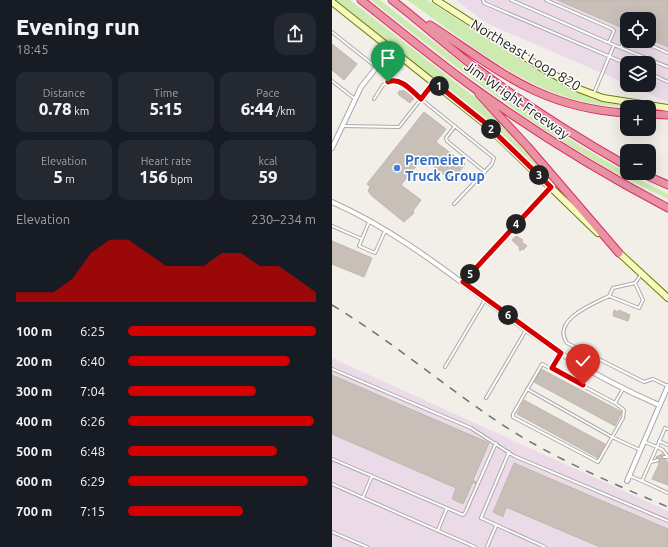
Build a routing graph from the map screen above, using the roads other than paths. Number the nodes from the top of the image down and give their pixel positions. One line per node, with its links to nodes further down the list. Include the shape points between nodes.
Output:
1 (361, 0): 25 (highway, Jim Wright Freeway)
2 (392, 0): 8 (highway, Jim Wright Freeway)
3 (436, 0): 26 (main road, Northeast Loop 820, via 542,68)
4 (483, 0): 17 (lane, via 484,3)
5 (511, 0): 10 (lane)
6 (546, 0): 10 (lane, via 612,29 614,31)
7 (332, 2): 15 (main road)
8 (414, 16): 31 (highway, via 522,86 566,104); 37 (highway, Jim Wright Freeway, via 470,63 531,107)
9 (332, 32): 20 (lane)
10 (609, 42): 11 (lane)
11 (614, 45): 12 (lane); 17 (lane)
12 (620, 47)
13 (623, 48): 19 (lane)
14 (656, 48): 16 (lane)
15 (391, 49): 20 (street); 23 (main road)
16 (668, 53)
17 (610, 57): 18 (lane); 26 (lane)
18 (620, 61)
19 (668, 67)
20 (376, 68): 27 (street)
21 (656, 76): 24 (lane)
22 (332, 81): 27 (lane)
23 (434, 82): 29 (lane); 41 (main road, via 484,122)
24 (668, 82)
25 (474, 87): 44 (highway, Jim Wright Freeway, via 586,163); 49 (highway)
26 (594, 94): 30 (main road, Northeast Loop 820, via 623,102)
27 (355, 99): 34 (street)
28 (374, 99): 29 (lane, via 383,85 393,80 402,82)
29 (421, 99): 34 (lane, via 398,127); 35 (lane)
30 (668, 108)
31 (620, 112)
32 (656, 114): 33 (highway)
33 (668, 115)
34 (342, 126): 36 (street)
35 (455, 126): 38 (lane, via 446,138 447,141); 38 (lane, via 494,158)
36 (332, 148)
37 (620, 162)
38 (485, 172): 43 (lane)
39 (656, 180): 40 (highway)
40 (668, 185)
41 (551, 187): 49 (main road); 51 (lane)
42 (332, 202): 45 (street)
43 (454, 204)
44 (668, 208)
45 (369, 220): 47 (street); 48 (lane)
46 (332, 226): 48 (lane)
47 (386, 230): 48 (lane, via 376,253 359,246); 51 (street)
48 (362, 239)
49 (619, 253): 50 (main road)
50 (642, 274): 52 (lane); 54 (main road)
51 (463, 282): 55 (street)
52 (635, 283): 53 (lane, via 613,288); 53 (lane, via 642,300 639,308)
53 (609, 296): 61 (lane, via 574,315 564,328 563,338 567,343 644,382 653,379)
54 (668, 298)
55 (486, 299): 56 (street); 58 (lane)
56 (526, 328): 57 (street); 64 (lane)
57 (561, 353): 59 (lane); 62 (street)
58 (445, 367)
59 (552, 368): 63 (lane, via 542,364); 65 (lane)
60 (332, 369): 71 (lane, via 471,428)
61 (668, 386): 66 (street)
62 (623, 388): 65 (lane); 66 (street)
63 (527, 389): 68 (lane); 68 (lane, via 513,417 598,462)
64 (486, 398)
65 (615, 403): 68 (lane, via 624,413)
66 (659, 405): 69 (street)
67 (668, 429): 70 (lane, via 665,428)
68 (612, 437): 74 (lane)
69 (644, 441): 73 (lane); 74 (street)
70 (659, 441): 72 (lane); 73 (lane)
71 (496, 443): 75 (lane); 88 (lane, via 465,513 463,515)
72 (668, 445)
73 (657, 447): 77 (lane); 80 (lane)
74 (640, 450): 82 (street)
75 (509, 452): 89 (lane); 90 (lane, via 481,518)
76 (664, 457): 77 (lane)
77 (668, 457)
78 (332, 459): 81 (lane)
79 (658, 460): 80 (lane)
80 (650, 463): 84 (lane)
81 (372, 476): 87 (lane); 88 (lane)
82 (629, 476): 83 (street); 84 (lane)
83 (627, 481)
84 (642, 481): 86 (lane)
85 (332, 484): 87 (lane)
86 (668, 493)
87 (363, 498): 91 (lane)
88 (447, 508): 91 (lane)
89 (668, 521)
90 (496, 526): 95 (lane); 96 (lane)
91 (438, 530): 94 (lane)
92 (332, 532): 93 (lane)
93 (367, 547)
94 (475, 547)
95 (487, 547)
96 (544, 547)

